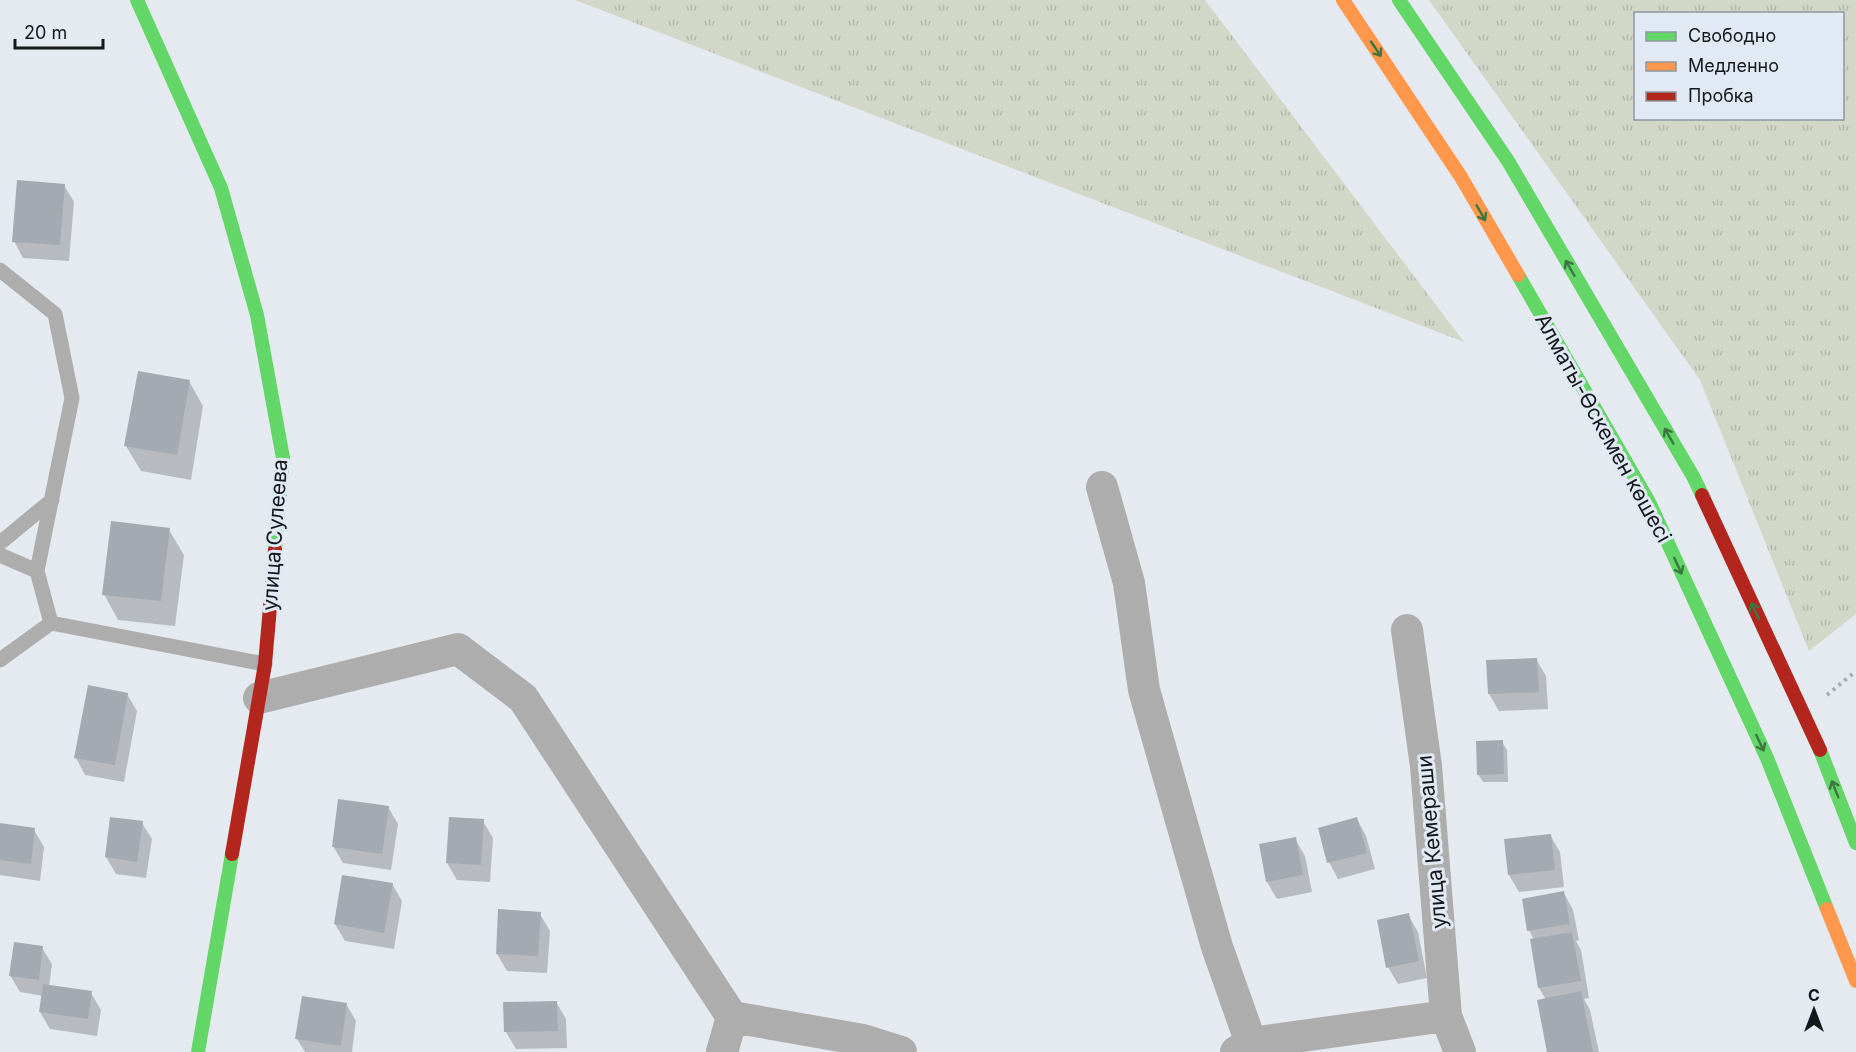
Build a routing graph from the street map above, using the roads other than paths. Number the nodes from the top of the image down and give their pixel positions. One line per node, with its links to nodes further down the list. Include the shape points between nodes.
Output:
1 (137, 0): 13 (main road, улица Сулеева, via 221,188 257,315 283,458)
2 (1343, 0): 16 (main road, Алматы-Өскемен көшесі, one-way to 16, via 1461,177 1649,502 1767,758)
3 (1399, 0): 15 (main road, one-way to 3, via 1817,744 1694,478 1508,161)
4 (0, 270): 6 (lane, via 55,314 72,398)
5 (1102, 487): 19 (street, via 1129,583 1144,690)
6 (52, 501): 7 (lane); 9 (lane)
7 (0, 543)
8 (0, 555): 9 (lane)
9 (37, 571): 10 (lane)
10 (51, 623): 12 (lane); 13 (lane)
11 (1407, 630): 17 (street, улица Кемераши, via 1426,766)
12 (0, 660)
13 (265, 664): 14 (main road, улица Сулеева)
14 (259, 698): 18 (street, via 458,649 524,698); 20 (main road, улица Сулеева)
15 (1856, 843)
16 (1856, 981)
17 (1446, 1016): 19 (street); 23 (street, улица Кемераши)
18 (732, 1017): 21 (street); 22 (street, via 863,1040)
19 (1244, 1048)
20 (198, 1052)
21 (722, 1052)
22 (901, 1052)
23 (1460, 1052)

